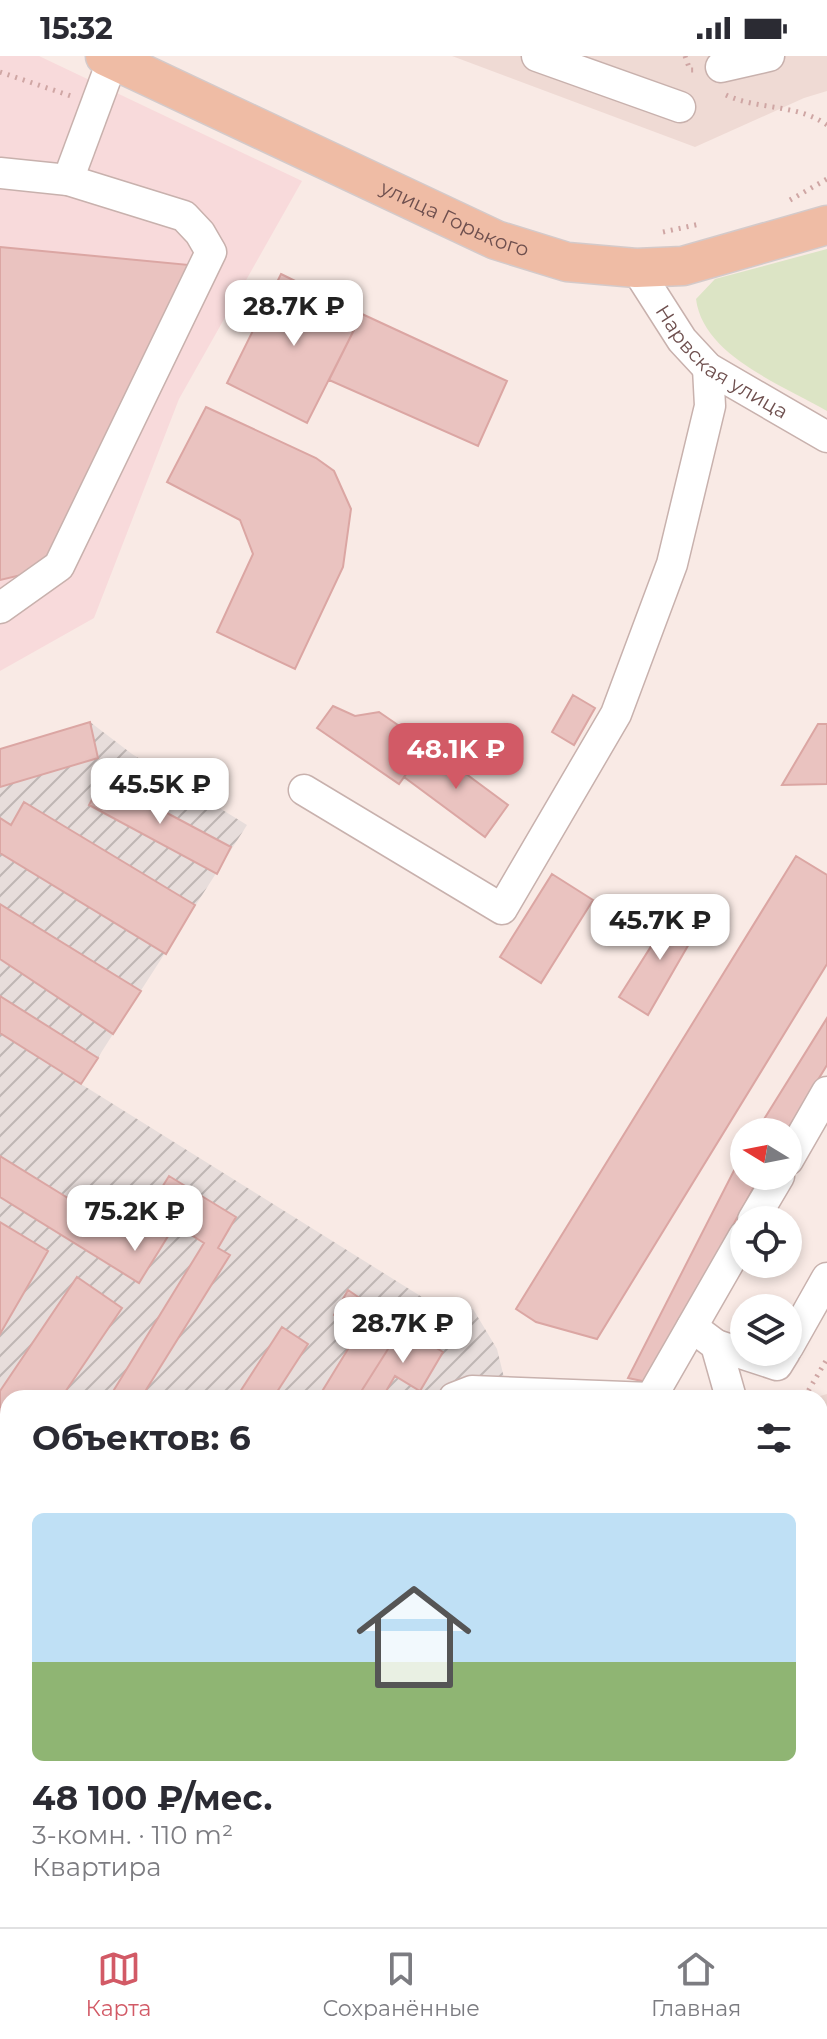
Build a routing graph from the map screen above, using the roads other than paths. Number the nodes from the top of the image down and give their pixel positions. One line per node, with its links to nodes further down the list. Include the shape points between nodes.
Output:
1 (537, 56): 5 (street)
2 (769, 56): 4 (street)
3 (111, 57): 7 (street); 9 (main road, улица Горького, via 496,240 567,262)
4 (721, 67)
5 (680, 107)
6 (0, 173): 7 (street)
7 (68, 180): 12 (street, via 184,216 211,252 59,566)
8 (827, 225): 9 (main road, улица Горького, via 683,266)
9 (636, 268): 10 (street, Нарвская улица, via 682,340)
10 (708, 368): 11 (street, Нарвская улица); 13 (street, via 710,406 672,564 616,714 502,909)
11 (827, 437)
12 (0, 608)
13 (304, 790)
14 (827, 1092): 15 (street)
15 (802, 1136)
16 (730, 1260): 19 (street)
17 (827, 1278): 18 (street)
18 (802, 1322)
19 (692, 1327): 20 (street); 22 (street)
20 (716, 1345): 21 (street); 23 (street)
21 (730, 1350)
22 (656, 1390)
23 (729, 1390)

